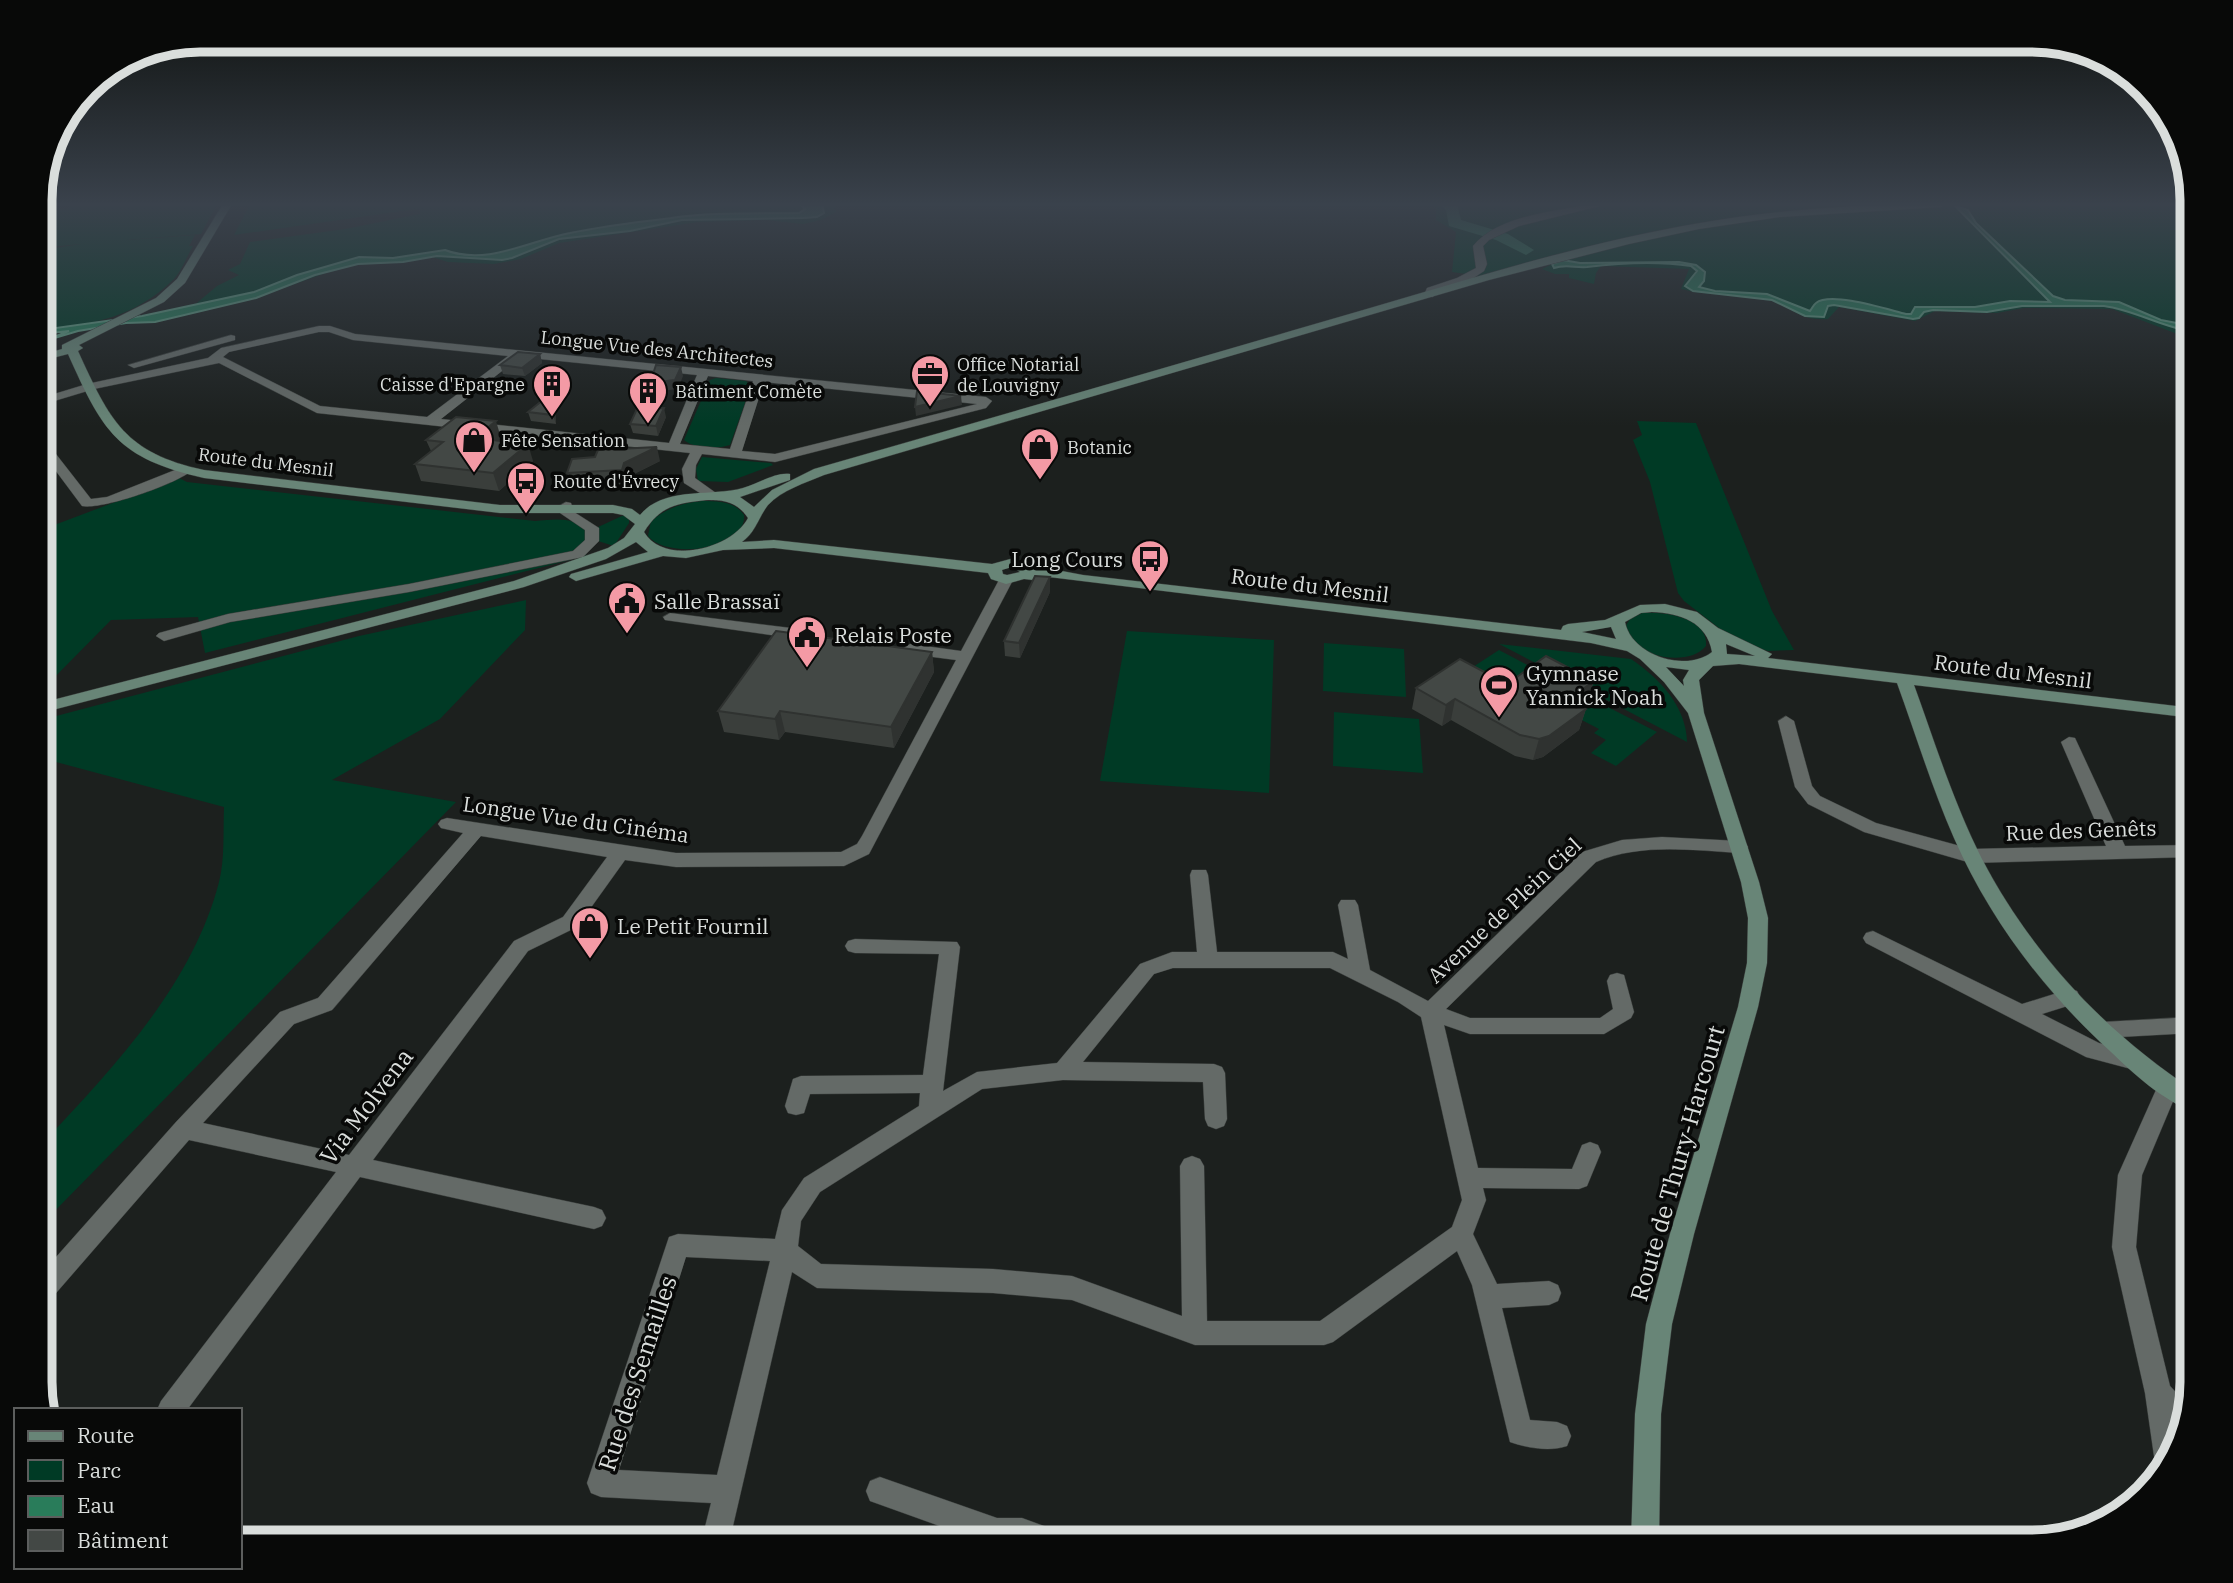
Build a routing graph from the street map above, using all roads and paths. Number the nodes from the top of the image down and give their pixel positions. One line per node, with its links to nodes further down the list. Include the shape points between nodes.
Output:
1 (183, 278): 6 (main road, via 160,300 97,332)
2 (1466, 278): 4 (street, via 1431,290)
3 (1489, 278): 4 (main road)
4 (1429, 295): 16 (main road)
5 (252, 344): 7 (street, Longue Vue des Architectes, via 325,328 353,337); 9 (street, via 221,351); 10 (street, via 236,336)
6 (72, 351): 8 (main road); 13 (main road, Route du Mesnil)
7 (520, 353): 11 (street, Longue Vue des Architectes); 15 (street)
8 (53, 355)
9 (213, 359): 13 (street); 15 (street, via 225,360 317,409)
10 (117, 370)
11 (704, 371): 12 (street, Longue Vue des Architectes); 17 (street)
12 (760, 377): 19 (street); 19 (street, Longue Vue des Architectes, via 986,401 982,406 775,458)
13 (87, 388): 14 (street); 21 (main road, Route du Mesnil, via 128,445 159,463)
14 (53, 398)
15 (430, 421): 17 (street)
16 (948, 434): 23 (main road, Route du Mesnil, via 838,460 749,491); 26 (main road, via 819,472 770,496)
17 (673, 447): 18 (street)
18 (699, 450): 19 (street); 22 (street, via 689,468)
19 (735, 454)
20 (53, 459): 21 (street, via 87,503 109,501)
21 (185, 471): 25 (main road, Route du Mesnil, via 515,510)
22 (690, 483): 23 (street); 24 (street)
23 (716, 496): 24 (main road, Route du Mesnil); 26 (main road, via 743,503)
24 (674, 501): 25 (main road, Route du Mesnil); 27 (main road, via 652,511)
25 (566, 508): 27 (main road, Route du Mesnil, via 628,512); 37 (street, via 569,515 592,527 592,541 578,554 228,618)
26 (753, 519): 28 (main road, via 742,536); 29 (main road, via 795,543)
27 (639, 527): 30 (main road, Route du Mesnil, via 644,544); 32 (main road, via 622,546 592,560)
28 (720, 547): 29 (main road, via 774,544); 30 (main road, via 697,553)
29 (846, 551): 31 (main road)
30 (663, 552): 32 (main road, via 495,598)
31 (1000, 574): 36 (main road, Route du Mesnil, via 1025,572); 41 (street)
32 (419, 612): 45 (main road)
33 (670, 617): 38 (street)
34 (1617, 620): 35 (main road, Route du Mesnil, via 1628,612 1659,608 1685,613); 36 (main road, Route du Mesnil); 40 (main road, via 1617,631)
35 (1712, 631): 42 (main road, via 1720,653); 43 (main road, Route du Mesnil, via 1742,647)
36 (1533, 633): 40 (main road, Route du Mesnil, via 1591,638)
37 (164, 636)
38 (817, 636)
39 (894, 647): 41 (street)
40 (1635, 651): 42 (main road, Route du Mesnil, via 1662,661); 47 (main road, Route de Thury-Harcourt, via 1670,679)
41 (965, 656): 55 (street, Longue Vue du Cinéma, via 863,849 844,859 676,860)
42 (1710, 661): 43 (main road, Route du Mesnil, via 1739,659); 47 (main road, Route de Thury-Harcourt, via 1691,680)
43 (1828, 670): 44 (main road, Route du Mesnil)
44 (1903, 679): 46 (main road, Route du Mesnil); 56 (main road)
45 (53, 705)
46 (2180, 711)
47 (1696, 713): 52 (main road, Route de Thury-Harcourt)
48 (1786, 721): 56 (street, Rue des Genêts, via 1804,787 1814,800 1870,828)
49 (2069, 742): 54 (street)
50 (447, 824): 51 (street, Longue Vue du Cinéma)
51 (477, 829): 55 (street, Longue Vue du Cinéma); 77 (street, via 325,1004 287,1018)
52 (1734, 846): 65 (street, Avenue de Plein Ciel, via 1606,848 1589,857); 98 (main road, Route de Thury-Harcourt, via 1758,918 1756,963 1748,1007 1659,1324 1648,1413)
53 (2180, 851): 54 (street, Rue des Genêts)
54 (2118, 852): 56 (street, Rue des Genêts)
55 (620, 853): 79 (street, Via Molvena, via 570,922 521,946)
56 (1971, 856): 64 (main road, via 2023,941)
57 (1199, 875): 61 (street)
58 (1348, 905): 62 (street)
59 (1872, 938): 66 (street)
60 (855, 946): 71 (street, via 950,947)
61 (1208, 960): 62 (street, via 1333,960); 70 (street, via 1172,960 1147,969)
62 (1361, 973): 65 (street)
63 (1617, 981): 65 (street, via 1624,1012 1604,1026 1471,1026)
64 (2070, 997): 66 (street); 68 (main road)
65 (1430, 1012): 81 (street)
66 (2021, 1013): 69 (street, via 2094,1051)
67 (2180, 1026): 68 (street)
68 (2102, 1030): 69 (main road)
69 (2135, 1061): 72 (main road)
70 (1063, 1071): 75 (street, via 978,1081); 76 (street, via 1214,1073)
71 (933, 1084): 74 (street, via 801,1085); 75 (street)
72 (2168, 1087): 73 (main road); 89 (street, via 2130,1175 2124,1247)
73 (2180, 1094)
74 (796, 1106)
75 (929, 1112): 84 (street, via 812,1185 790,1218)
76 (1216, 1119)
77 (184, 1129): 79 (street); 85 (street)
78 (1590, 1152): 81 (street, via 1579,1178)
79 (354, 1166): 82 (street); 90 (street, Via Molvena)
80 (1192, 1166): 88 (street)
81 (1472, 1189): 83 (street)
82 (594, 1218)
83 (1461, 1234): 87 (street); 88 (street, via 1324,1333)
84 (785, 1251): 88 (street, via 817,1276 993,1281 1072,1289); 94 (street); 94 (street, Rue des Semailles, via 678,1245 601,1483)
85 (53, 1278)
86 (1549, 1293): 87 (street)
87 (1487, 1297): 92 (street, via 1520,1432)
88 (1195, 1334)
89 (2158, 1393): 91 (street); 93 (street)
90 (172, 1408)
91 (2178, 1413)
92 (1557, 1436)
93 (2166, 1445)
94 (728, 1490): 96 (street)
95 (880, 1491): 97 (street)
96 (718, 1530)
97 (992, 1530)
98 (1645, 1530)

